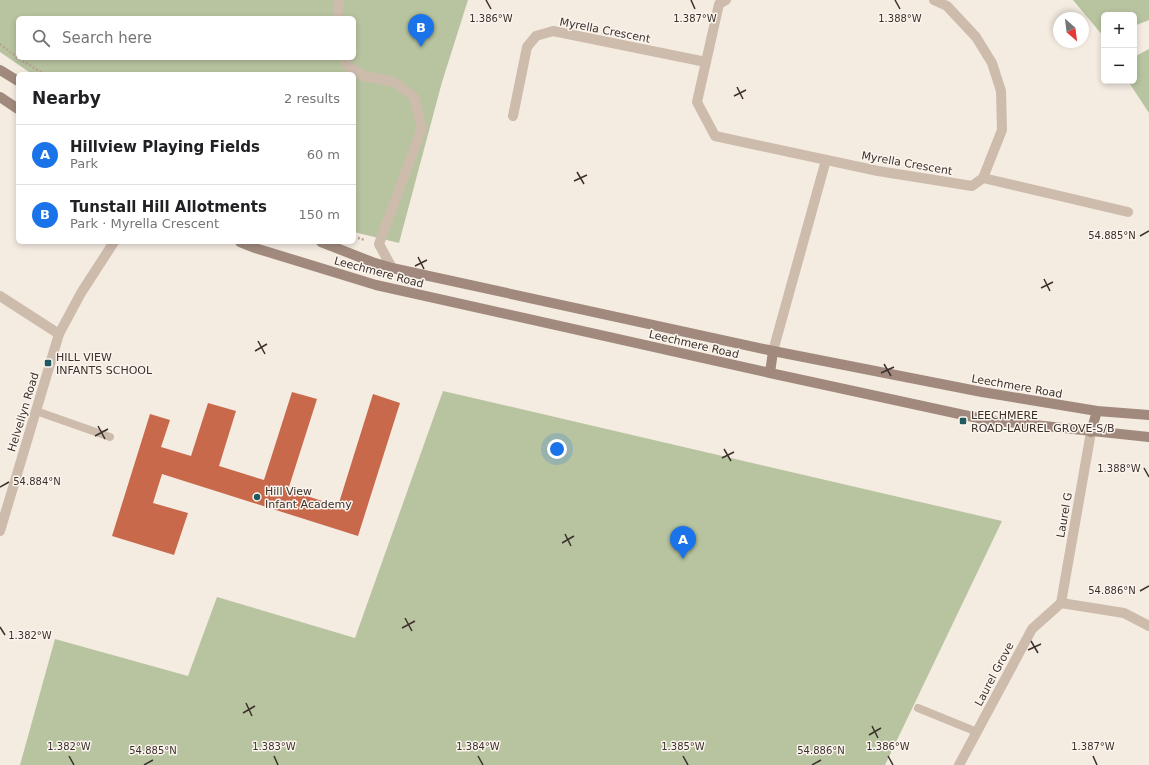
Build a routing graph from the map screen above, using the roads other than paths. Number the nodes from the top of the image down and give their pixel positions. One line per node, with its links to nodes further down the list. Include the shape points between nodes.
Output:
1 (339, 0): 4 (street)
2 (726, 0): 6 (street, Myrella Crescent, via 719,4)
3 (934, 0): 13 (street, via 946,6 976,37 992,63 1000,91 1002,130)
4 (338, 16)
5 (345, 60): 18 (street, via 347,66 364,76 394,82 414,97 422,128 379,244)
6 (706, 62): 11 (street, Myrella Crescent, via 553,31 542,34 536,36 527,47); 12 (street, Myrella Crescent, via 697,102 715,136)
7 (0, 70): 8 (main road)
8 (16, 80)
9 (0, 97): 10 (main road)
10 (16, 108)
11 (513, 116)
12 (826, 160): 13 (street, Myrella Crescent, via 878,172 972,186); 21 (street)
13 (983, 178): 14 (street)
14 (1128, 212)
15 (113, 244): 20 (street, Helvellyn Road, via 81,293)
16 (245, 244): 22 (main road, Leechmere Road, via 376,285)
17 (326, 244): 18 (main road, Leechmere Road)
18 (392, 268): 21 (main road, Leechmere Road)
19 (0, 296): 20 (street)
20 (59, 334): 23 (street, Helvellyn Road)
21 (774, 351): 22 (main road); 24 (main road, Leechmere Road, via 997,395)
22 (770, 373): 26 (main road, Leechmere Road, via 987,420)
23 (36, 411): 27 (lane); 29 (street, Helvellyn Road)
24 (1097, 411): 25 (main road, Leechmere Road); 26 (main road)
25 (1149, 415)
26 (1091, 432): 28 (main road, Leechmere Road); 30 (street, Laurel G)
27 (110, 437)
28 (1149, 437)
29 (0, 531)
30 (1061, 603): 31 (street, via 1124,613); 33 (street, Laurel Grove, via 1032,628)
31 (1149, 626)
32 (918, 708): 33 (lane)
33 (977, 732): 34 (street, Laurel Grove)
34 (959, 765)

